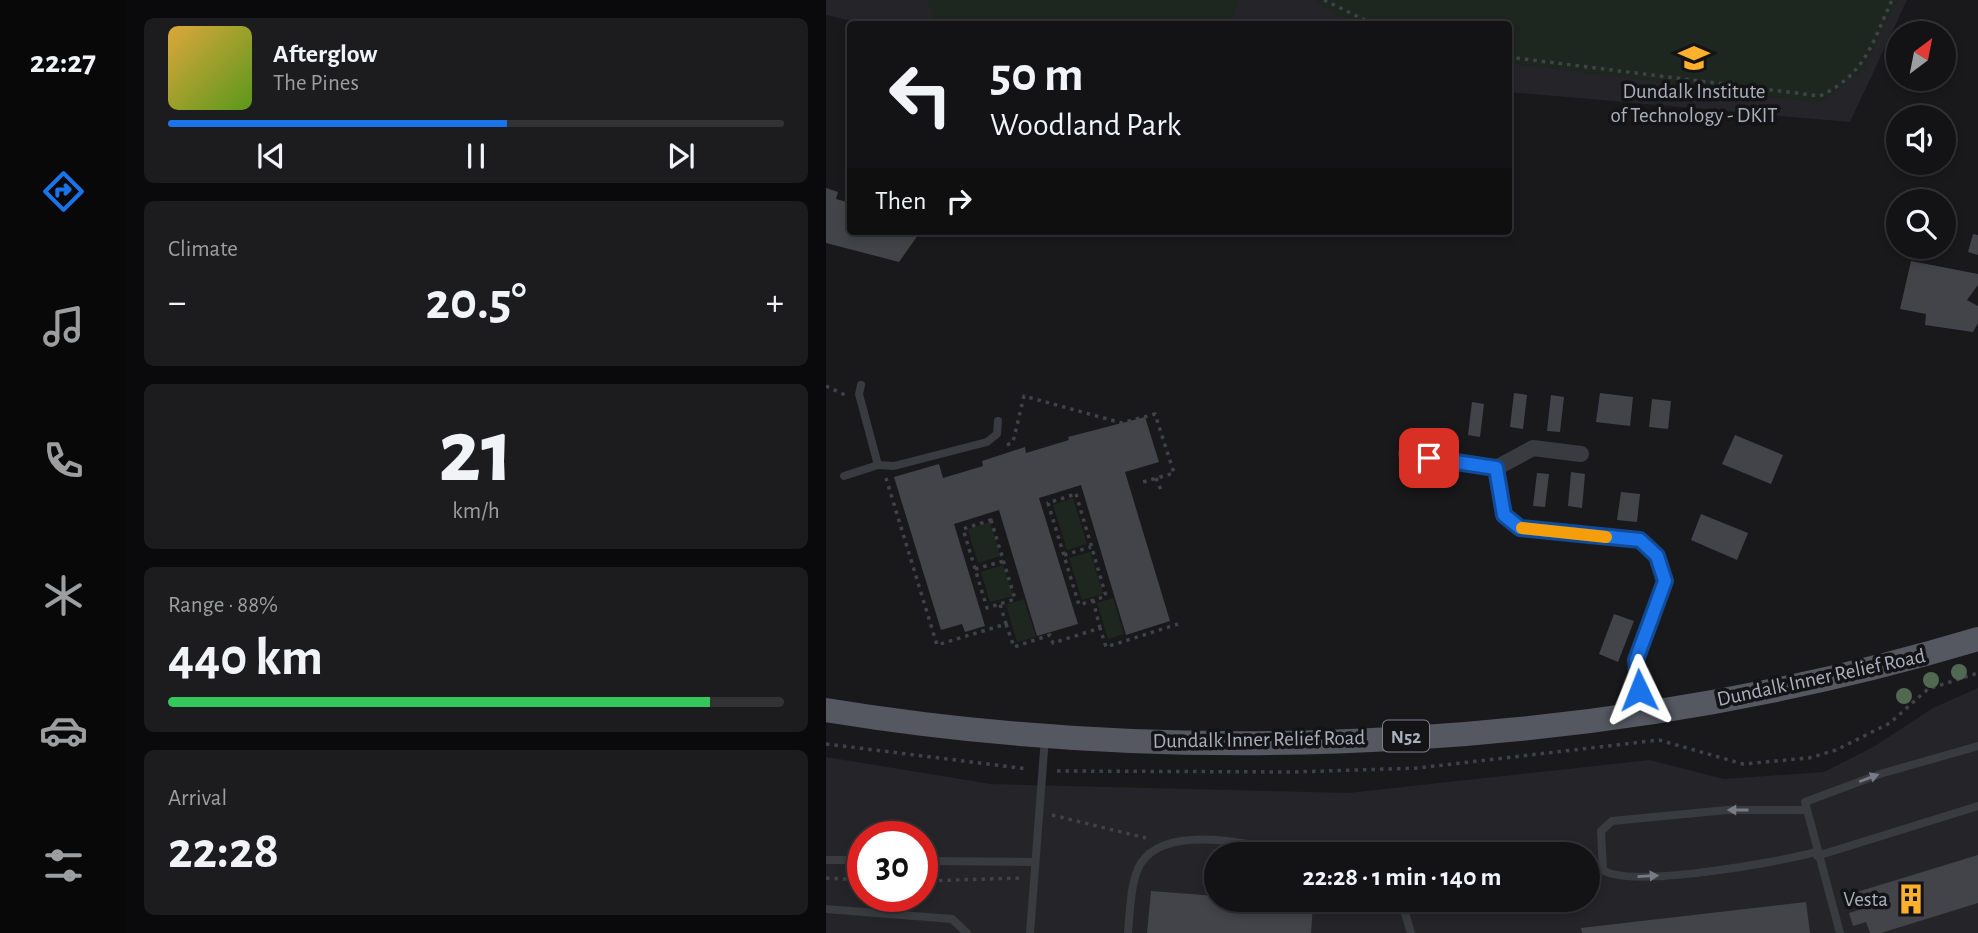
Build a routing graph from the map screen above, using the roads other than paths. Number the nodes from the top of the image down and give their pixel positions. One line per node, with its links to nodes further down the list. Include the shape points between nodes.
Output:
1 (861, 385): 5 (lane, via 859,394)
2 (998, 421): 5 (lane, via 997,434 987,442 894,466)
3 (1406, 454): 6 (street)
4 (1581, 454): 6 (street, via 1533,448)
5 (878, 465): 7 (lane)
6 (1496, 468): 10 (street, via 1504,515 1520,528 1640,540 1657,556 1665,581 1636,660)
7 (844, 476)
8 (1978, 639): 10 (main road, Dundalk Inner Relief Road / N52, via 1790,687)
9 (826, 710): 11 (main road, Dundalk Inner Relief Road / N52)
10 (1643, 712): 11 (main road, Dundalk Inner Relief Road / N52, via 1502,731 1337,741 1154,741)
11 (1045, 735): 20 (lane)
12 (1978, 746): 13 (lane, one-way to 12, via 1880,774)
13 (1805, 806): 16 (lane); 16 (lane, one-way to 16, via 1612,821 1601,831 1603,870 1611,875 1646,877 1776,863)
14 (1978, 806): 16 (lane)
15 (1224, 842): 26 (lane, via 1177,841 1156,848 1140,864)
16 (1816, 854): 28 (lane)
17 (826, 860): 18 (lane); 21 (lane)
18 (847, 860)
19 (938, 861): 20 (lane)
20 (1035, 862): 25 (lane)
21 (826, 871)
22 (826, 909): 24 (lane, via 952,919)
23 (1405, 912): 27 (lane)
24 (967, 933)
25 (1030, 933)
26 (1128, 933)
27 (1411, 933)
28 (1840, 933)

